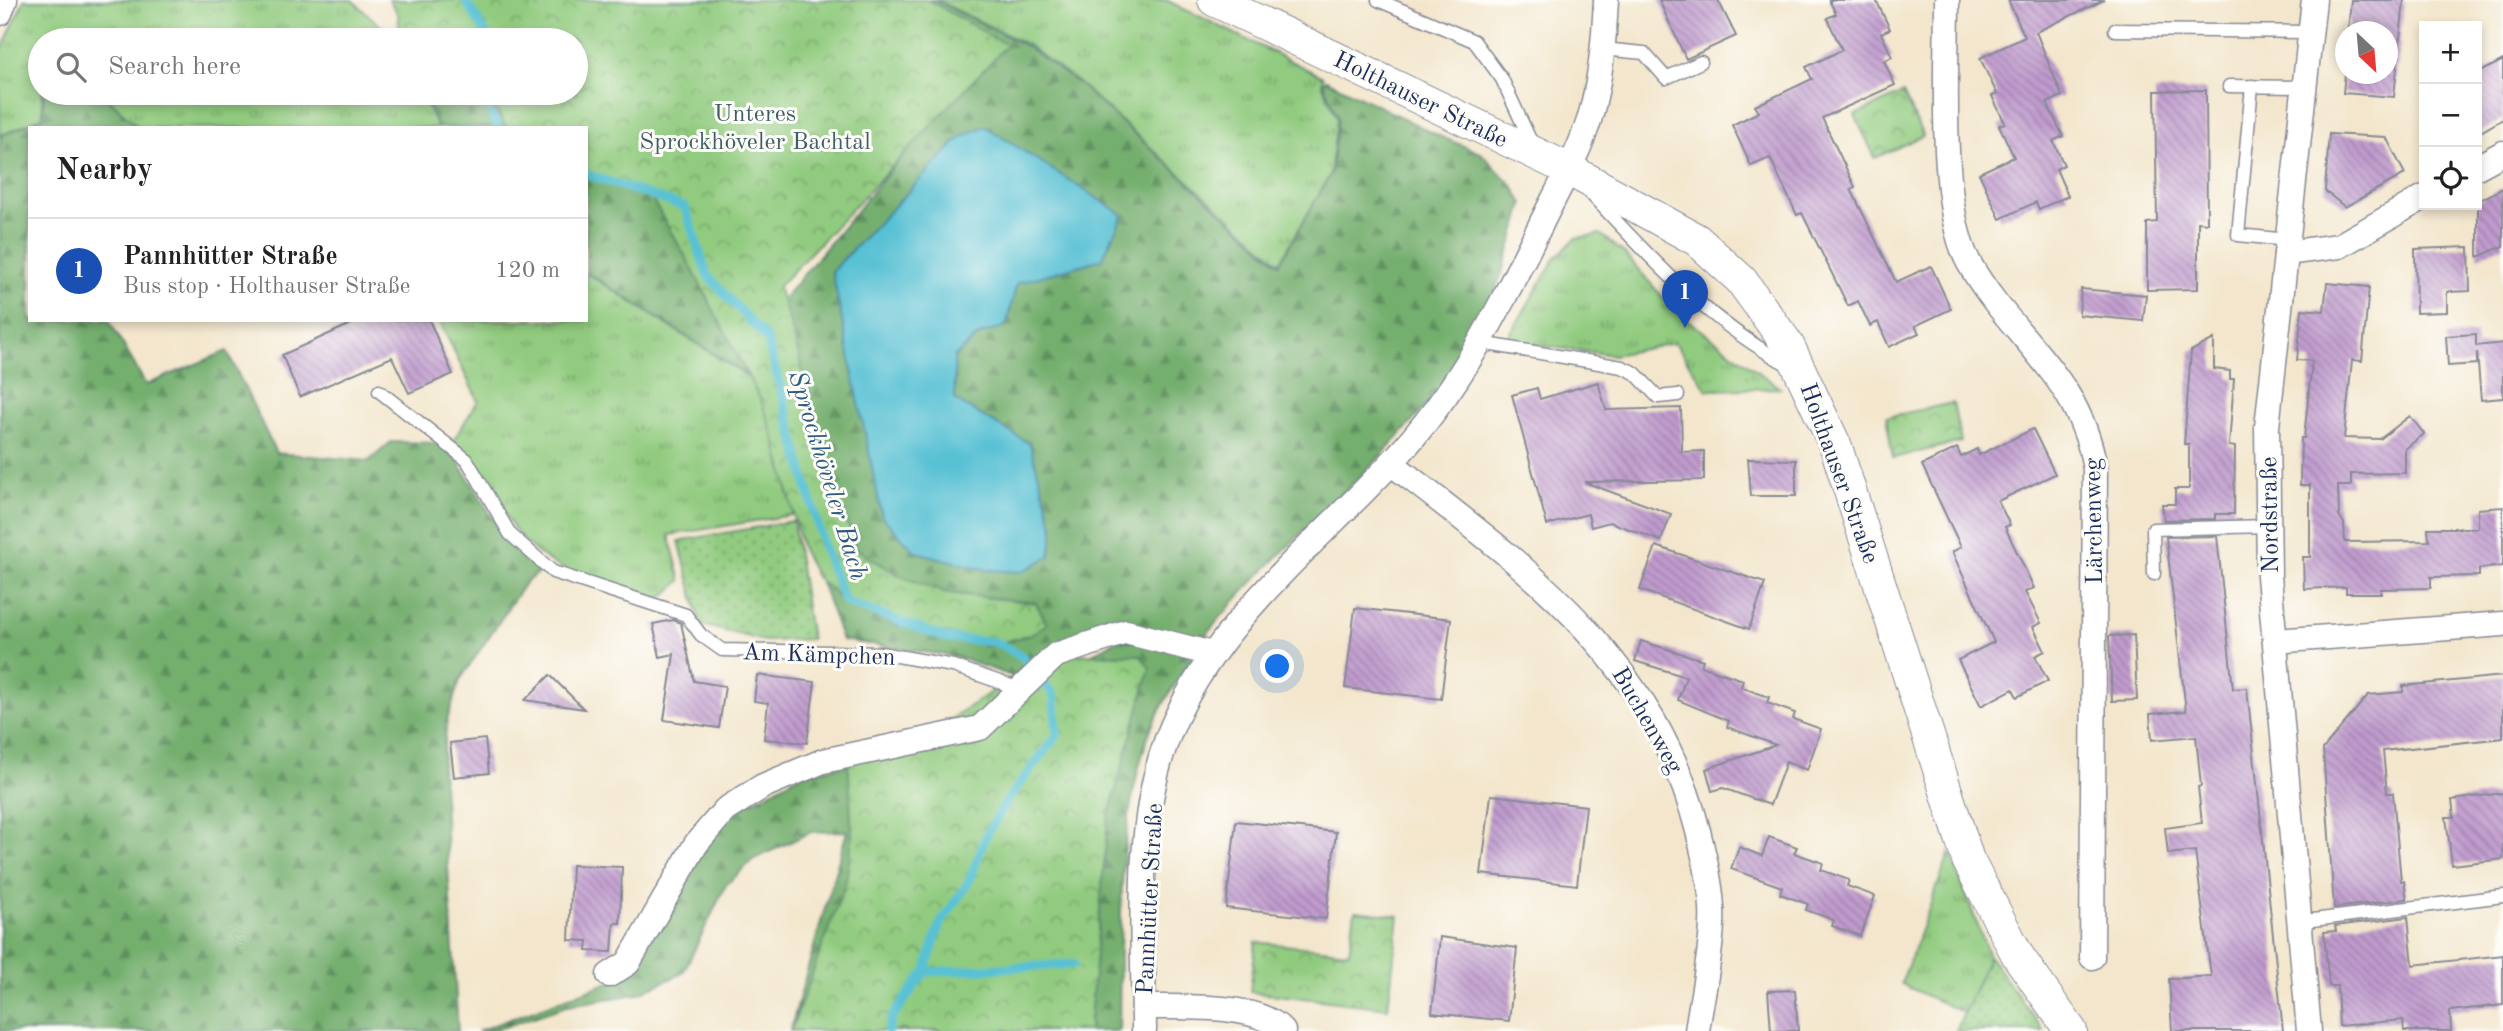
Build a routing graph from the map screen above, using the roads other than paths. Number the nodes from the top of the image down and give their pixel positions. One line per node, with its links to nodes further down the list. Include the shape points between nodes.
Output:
1 (5, 0): 7 (street)
2 (1214, 0): 16 (street, Holthauser Straße)
3 (1378, 0): 16 (lane, via 1474,41 1502,79)
4 (1606, 0): 10 (street, Pannhütter Straße)
5 (1947, 0): 34 (street, Lärchenweg, via 1949,163 1958,234 1968,261 1993,298 2071,397 2088,431 2095,467)
6 (2314, 0): 9 (street, Nordstraße)
7 (0, 13)
8 (2115, 30): 9 (lane)
9 (2310, 32): 14 (street, Nordstraße)
10 (1602, 49): 11 (lane, via 1644,53 1666,78); 18 (street, Pannhütter Straße, via 1589,120)
11 (1701, 62)
12 (2230, 86): 13 (lane)
13 (2252, 86): 14 (lane); 20 (lane, via 2238,235)
14 (2304, 87): 20 (street, Nordstraße)
15 (2503, 153): 17 (street)
16 (1536, 154): 18 (street, Holthauser Straße)
17 (2482, 164)
18 (1568, 169): 21 (street, Pannhütter Straße); 22 (lane, via 1689,297 1748,344); 22 (street, Holthauser Straße, via 1697,240 1741,280)
19 (2419, 200): 20 (street, via 2339,246)
20 (2287, 246): 26 (street, Nordstraße, via 2267,427)
21 (1481, 343): 24 (lane, via 1622,367 1635,373 1658,397); 25 (street, Pannhütter Straße, via 1430,418)
22 (1804, 374): 39 (street, Holthauser Straße, via 1853,494 1968,860 2018,956)
23 (379, 391): 31 (lane, Am Kämpchen, via 467,460 510,534 553,572 686,615 701,635 722,650 881,653 953,666)
24 (1678, 395)
25 (1391, 463): 30 (street, Pannhütter Straße, via 1288,566); 38 (street, Buchenweg, via 1565,605 1620,667 1657,727 1687,791 1704,856 1712,923)
26 (2269, 526): 27 (lane, via 2153,530); 29 (street, Nordstraße)
27 (2154, 574)
28 (2503, 624): 29 (street)
29 (2275, 642): 33 (street, Nordstraße)
30 (1212, 654): 31 (street, via 1126,632 1056,655); 36 (street, Pannhütter Straße, via 1183,706 1158,767 1145,868)
31 (1020, 689): 35 (street, via 980,728 823,761 743,797 695,844 628,963)
32 (2503, 896): 33 (lane)
33 (2297, 922): 40 (street, Nordstraße)
34 (2092, 957)
35 (609, 975)
36 (1144, 1019): 37 (street, Pannhütter Straße, via 1256,1014 1276,1022)
37 (1283, 1031)
38 (1697, 1031)
39 (2071, 1031)
40 (2309, 1031)

